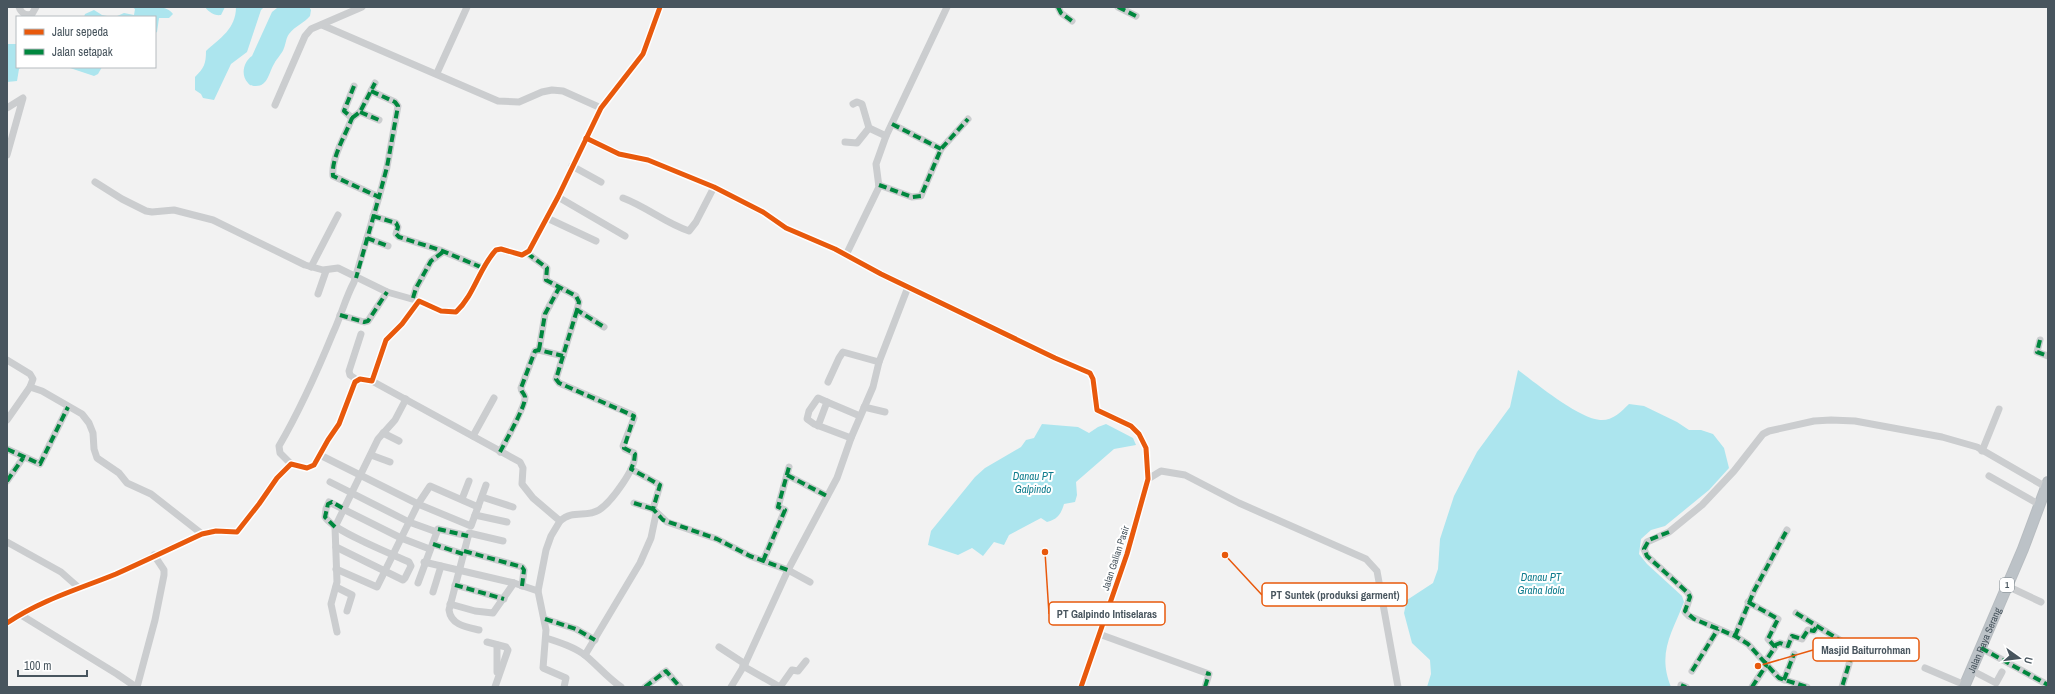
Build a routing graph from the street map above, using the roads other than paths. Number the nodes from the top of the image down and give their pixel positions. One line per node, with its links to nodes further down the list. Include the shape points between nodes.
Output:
1 (19, 7): 2 (street, via 22,13 30,15)
2 (36, 7)
3 (362, 7): 11 (street)
4 (466, 7): 12 (street)
5 (660, 7): 19 (street, via 644,54)
6 (948, 7): 24 (street)
7 (1058, 7): 10 (street)
8 (1118, 7): 9 (street)
9 (1136, 16)
10 (1072, 22)
11 (322, 25): 12 (street); 17 (street, via 311,29 304,36)
12 (437, 73): 19 (street, via 498,101 519,102 552,90 563,91)
13 (375, 83): 15 (street)
14 (354, 86): 21 (street, via 344,111)
15 (371, 91): 20 (street); 36 (street, via 396,102 398,106)
16 (852, 104): 25 (street, via 862,104)
17 (275, 105)
18 (7, 108): 30 (street, via 23,98)
19 (601, 108): 27 (street)
20 (360, 112): 21 (street); 23 (street)
21 (352, 118): 36 (street, via 340,145 333,176)
22 (968, 119): 29 (street)
23 (379, 120)
24 (892, 124): 26 (street); 29 (street)
25 (869, 128): 26 (street); 28 (street, via 857,143)
26 (886, 136): 34 (street, via 876,164)
27 (586, 138): 31 (street); 35 (street, via 619,154 648,160)
28 (845, 142)
29 (941, 149): 34 (street, via 920,196 912,197)
30 (7, 155)
31 (572, 166): 33 (street); 37 (street)
32 (95, 182): 49 (street, via 115,196 146,211 174,210 219,222)
33 (601, 182)
34 (879, 185): 48 (street)
35 (714, 188): 38 (street, via 689,231 667,223 641,205); 48 (street, via 758,210 786,228)
36 (379, 197): 40 (street)
37 (558, 197): 41 (street); 42 (street)
38 (624, 198)
39 (338, 215): 49 (street)
40 (373, 216): 43 (street); 46 (street, via 396,223 397,236)
41 (547, 218): 44 (street); 47 (street)
42 (625, 236)
43 (367, 238): 45 (street); 52 (street)
44 (596, 241)
45 (388, 246)
46 (443, 252): 50 (street); 57 (street, via 431,261 416,288)
47 (527, 253): 50 (street, via 518,255 499,249); 54 (street, via 547,268 546,280)
48 (846, 255): 53 (street)
49 (311, 267): 51 (street)
50 (483, 268): 57 (street, via 475,287 456,312 441,311)
51 (326, 271): 52 (street, via 338,268); 56 (street)
52 (356, 278): 55 (street); 59 (street)
53 (908, 287): 67 (street); 99 (street, Jalan Galian Pasir, via 1090,373 1097,410 1131,426 1143,441 1147,455)
54 (560, 288): 58 (street, via 576,296); 63 (street, via 545,314)
55 (386, 292): 57 (street); 59 (street, via 368,321)
56 (318, 294)
57 (416, 299): 69 (street, via 402,324 386,340)
58 (577, 310): 60 (street); 64 (street)
59 (340, 315): 93 (street, via 316,374 279,446 280,453)
60 (604, 327)
61 (361, 334): 68 (street, via 349,371)
62 (2040, 340): 65 (street, via 2037,352)
63 (539, 350): 64 (street); 88 (street, via 535,351 521,388 525,398)
64 (563, 356): 95 (street, via 556,375 559,383 634,416 623,446 635,454)
65 (2048, 356)
66 (7, 360): 71 (street, via 32,376)
67 (879, 362): 70 (street, via 843,352); 76 (street, via 873,387)
68 (357, 380): 69 (street); 90 (street, via 339,424)
69 (372, 381): 73 (street)
70 (828, 382)
71 (30, 387): 75 (street); 80 (street)
72 (494, 398): 83 (street)
73 (406, 399): 82 (street, via 395,420); 83 (street)
74 (827, 402): 79 (street); 81 (street); 81 (street, via 818,398 807,415 807,419)
75 (68, 406): 91 (street, via 40,464); 123 (street, via 82,414 89,424 93,433 95,455 102,462 119,473 130,485 151,494)
76 (864, 407): 78 (street); 79 (street)
77 (1999, 409): 87 (street)
78 (885, 412)
79 (860, 416): 84 (street)
80 (7, 420)
81 (818, 426): 84 (street)
82 (383, 433): 85 (street); 89 (street)
83 (472, 436): 88 (street)
84 (851, 438): 106 (street, via 837,478)
85 (399, 442)
86 (7, 450): 91 (street)
87 (1982, 451): 103 (street); 160 (street, via 1967,443 1948,438 1842,420 1814,421 1763,434 1734,471 1702,505 1669,532 1649,540 1644,549 1647,556 1688,593 1690,597 1686,613)
88 (500, 452): 117 (street, via 522,464 522,484 533,498)
89 (371, 455): 92 (street); 96 (street)
90 (320, 456): 93 (street, via 311,467); 96 (street)
91 (24, 458): 100 (street)
92 (390, 462)
93 (291, 464): 123 (street, via 274,482 240,530)
94 (789, 467): 97 (street)
95 (631, 469): 115 (street, via 660,485); 117 (street, via 599,510 586,514 572,514)
96 (360, 476): 105 (street); 110 (street)
97 (787, 476): 106 (street); 133 (street, via 778,507 785,510)
98 (1989, 476): 111 (street)
99 (1148, 479): 163 (street, Jalan Galian Pasir); 195 (street, via 1161,471 1185,475 1239,503 1366,559 1377,571)
100 (7, 481)
101 (469, 481): 108 (street)
102 (330, 482): 105 (street)
103 (2047, 484): 111 (highway, Jalan Raya Serang / 1)
104 (486, 485): 107 (street)
105 (352, 493): 114 (street); 118 (street)
106 (827, 496): 138 (street)
107 (482, 497): 112 (street); 113 (street)
108 (462, 499): 110 (street, via 430,486); 112 (street)
109 (634, 503): 115 (street)
110 (418, 504): 116 (street, via 471,526); 118 (street)
111 (2040, 504): 145 (highway, Jalan Raya Serang / 1)
112 (478, 507): 116 (street)
113 (513, 507)
114 (344, 509): 120 (street); 120 (street, via 332,502 328,504 325,517); 125 (street)
115 (654, 512): 133 (street, via 667,522 717,539); 166 (street, via 651,538 640,563)
116 (475, 515): 119 (street)
117 (560, 521): 148 (street, via 546,550)
118 (409, 522): 122 (street); 125 (street)
119 (507, 522)
120 (335, 527): 129 (street); 132 (street)
121 (1787, 530): 151 (street)
122 (434, 531)
123 (202, 534): 131 (street)
124 (468, 536): 126 (street, via 469,533); 128 (street, via 438,528); 130 (street)
125 (401, 538): 128 (street); 132 (street)
126 (503, 541)
127 (7, 542): 146 (street, via 61,572)
128 (430, 546): 130 (street); 134 (street)
129 (336, 547): 136 (street); 139 (street)
130 (463, 552): 137 (street); 144 (street, via 522,567)
131 (154, 555): 146 (street, via 115,574); 186 (street, via 164,570 164,575 155,620)
132 (393, 555): 139 (street); 139 (street, via 409,562 411,566 403,580)
133 (763, 561): 138 (street)
134 (424, 562): 135 (street); 141 (street)
135 (441, 566): 137 (street); 149 (street)
136 (336, 569): 139 (street, via 377,587); 147 (street)
137 (458, 570): 142 (street); 143 (street)
138 (788, 570): 140 (street); 176 (street)
139 (385, 571)
140 (810, 582)
141 (418, 583)
142 (514, 583): 144 (street); 150 (street)
143 (455, 585): 150 (street); 153 (street)
144 (522, 586): 148 (street)
145 (2007, 586): 152 (street); 171 (highway, Jalan Raya Serang / 1)
146 (78, 587): 156 (street)
147 (336, 587): 154 (street, via 352,595); 162 (street, via 331,604)
148 (538, 591): 157 (street)
149 (433, 592)
150 (504, 599): 153 (street, via 493,613)
151 (1748, 602): 164 (street); 169 (street, via 1778,619 1768,640)
152 (2041, 602)
153 (450, 604): 161 (street, via 450,616 455,623)
154 (346, 611)
155 (1796, 613): 159 (street)
156 (21, 615): 158 (street); 186 (street)
157 (545, 619): 165 (street); 166 (street, via 576,629)
158 (7, 623)
159 (1817, 626): 169 (street, via 1814,631 1808,630 1802,639 1792,636 1788,646 1780,642); 198 (street, via 1851,647 1852,654)
160 (1718, 629): 164 (street); 179 (street)
161 (479, 630)
162 (337, 632)
163 (1099, 634): 193 (street, Jalan Galian Pasir); 194 (street, via 1209,674)
164 (1735, 636): 175 (street, via 1748,644)
165 (546, 638): 173 (street); 188 (street, via 543,668 566,678)
166 (595, 640): 173 (street)
167 (486, 642): 168 (street)
168 (497, 645): 181 (street); 181 (street, via 508,650)
169 (1775, 645): 175 (street)
170 (719, 647): 176 (street)
171 (1981, 648): 178 (highway, Jalan Raya Serang / 1); 184 (street)
172 (1794, 654): 182 (street)
173 (585, 655): 189 (street, via 602,673)
174 (806, 661): 176 (street, via 798,671 792,670 780,687)
175 (1766, 663): 182 (street); 196 (street)
176 (744, 665): 192 (street)
177 (1925, 668): 185 (street)
178 (1971, 670): 180 (street, via 1996,683); 185 (highway, Jalan Raya Serang / 1)
179 (1692, 671)
180 (2002, 672)
181 (498, 676): 187 (street)
182 (1784, 680): 183 (street)
183 (1795, 685): 197 (street)
184 (2048, 685)
185 (1964, 686)
186 (136, 687)
187 (495, 687)
188 (564, 687)
189 (621, 687)
190 (645, 687): 191 (street, via 666,671)
191 (680, 687)
192 (731, 687)
193 (1081, 687)
194 (1205, 687)
195 (1398, 687)
196 (1752, 687)
197 (1808, 687)
198 (1842, 687)

